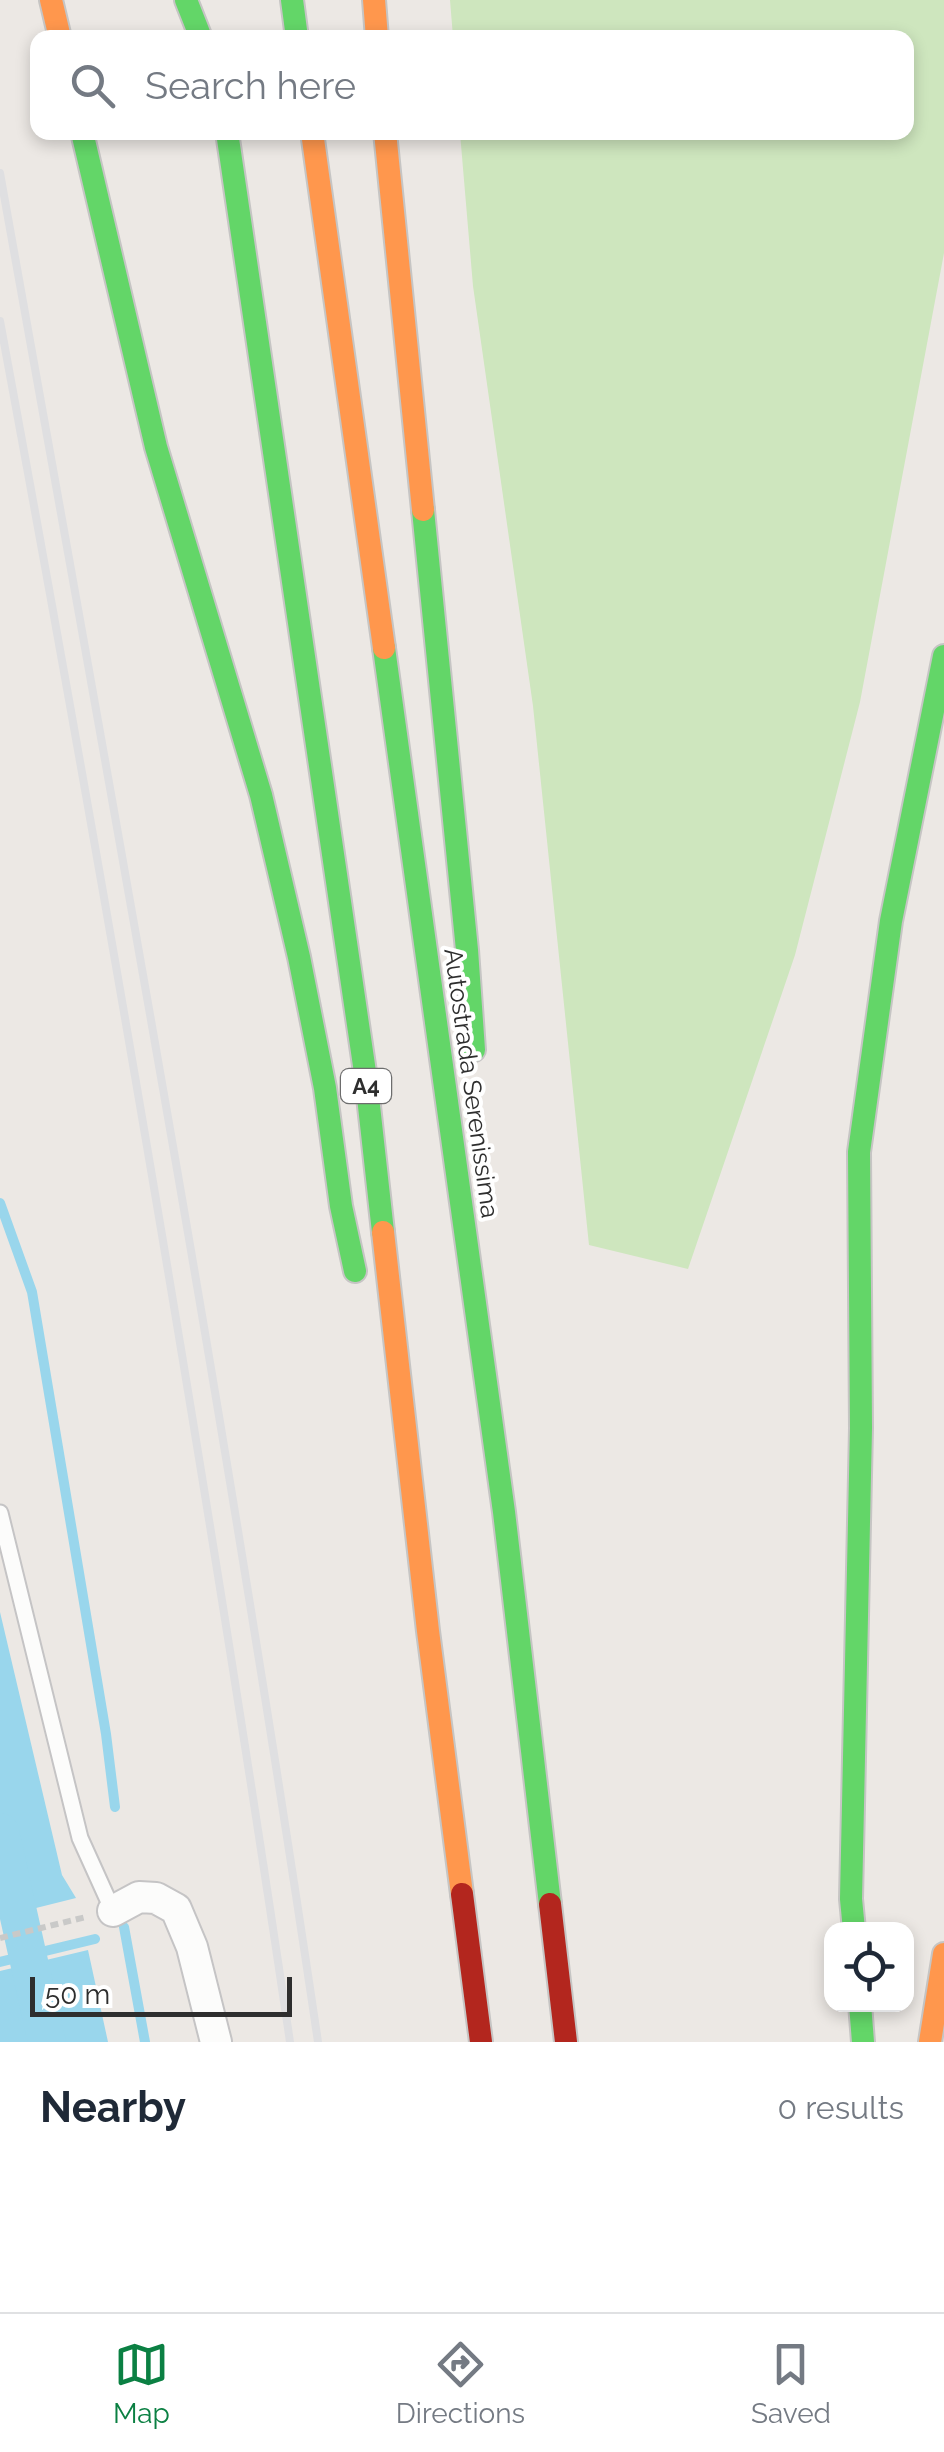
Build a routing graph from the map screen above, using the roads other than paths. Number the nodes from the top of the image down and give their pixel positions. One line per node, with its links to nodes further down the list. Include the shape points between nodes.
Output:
1 (51, 0): 6 (highway)
2 (186, 0): 7 (highway)
3 (208, 0): 8 (highway)
4 (292, 0): 9 (highway)
5 (374, 0): 10 (highway)
6 (58, 30)
7 (198, 30)
8 (212, 30)
9 (296, 30)
10 (376, 30)
11 (84, 140): 18 (highway, via 156,447 261,794 325,1088)
12 (229, 140): 22 (highway, A4, via 366,1079)
13 (313, 140): 20 (highway, Autostrada Serenissima)
14 (386, 140): 16 (highway)
15 (944, 656): 24 (highway, via 891,922 860,1152)
16 (475, 1066)
17 (484, 1202): 20 (highway)
18 (357, 1283)
19 (377, 1380): 22 (highway)
20 (504, 1512): 29 (highway, Autostrada Serenissima)
21 (0, 1513): 23 (lane, via 80,1838)
22 (428, 1631): 28 (highway, A4)
23 (106, 1912): 27 (street, via 140,1898 176,1909)
24 (854, 1922)
25 (944, 1954): 31 (highway)
26 (861, 2012): 30 (highway)
27 (216, 2042)
28 (481, 2042)
29 (566, 2042)
30 (863, 2042)
31 (930, 2042)

